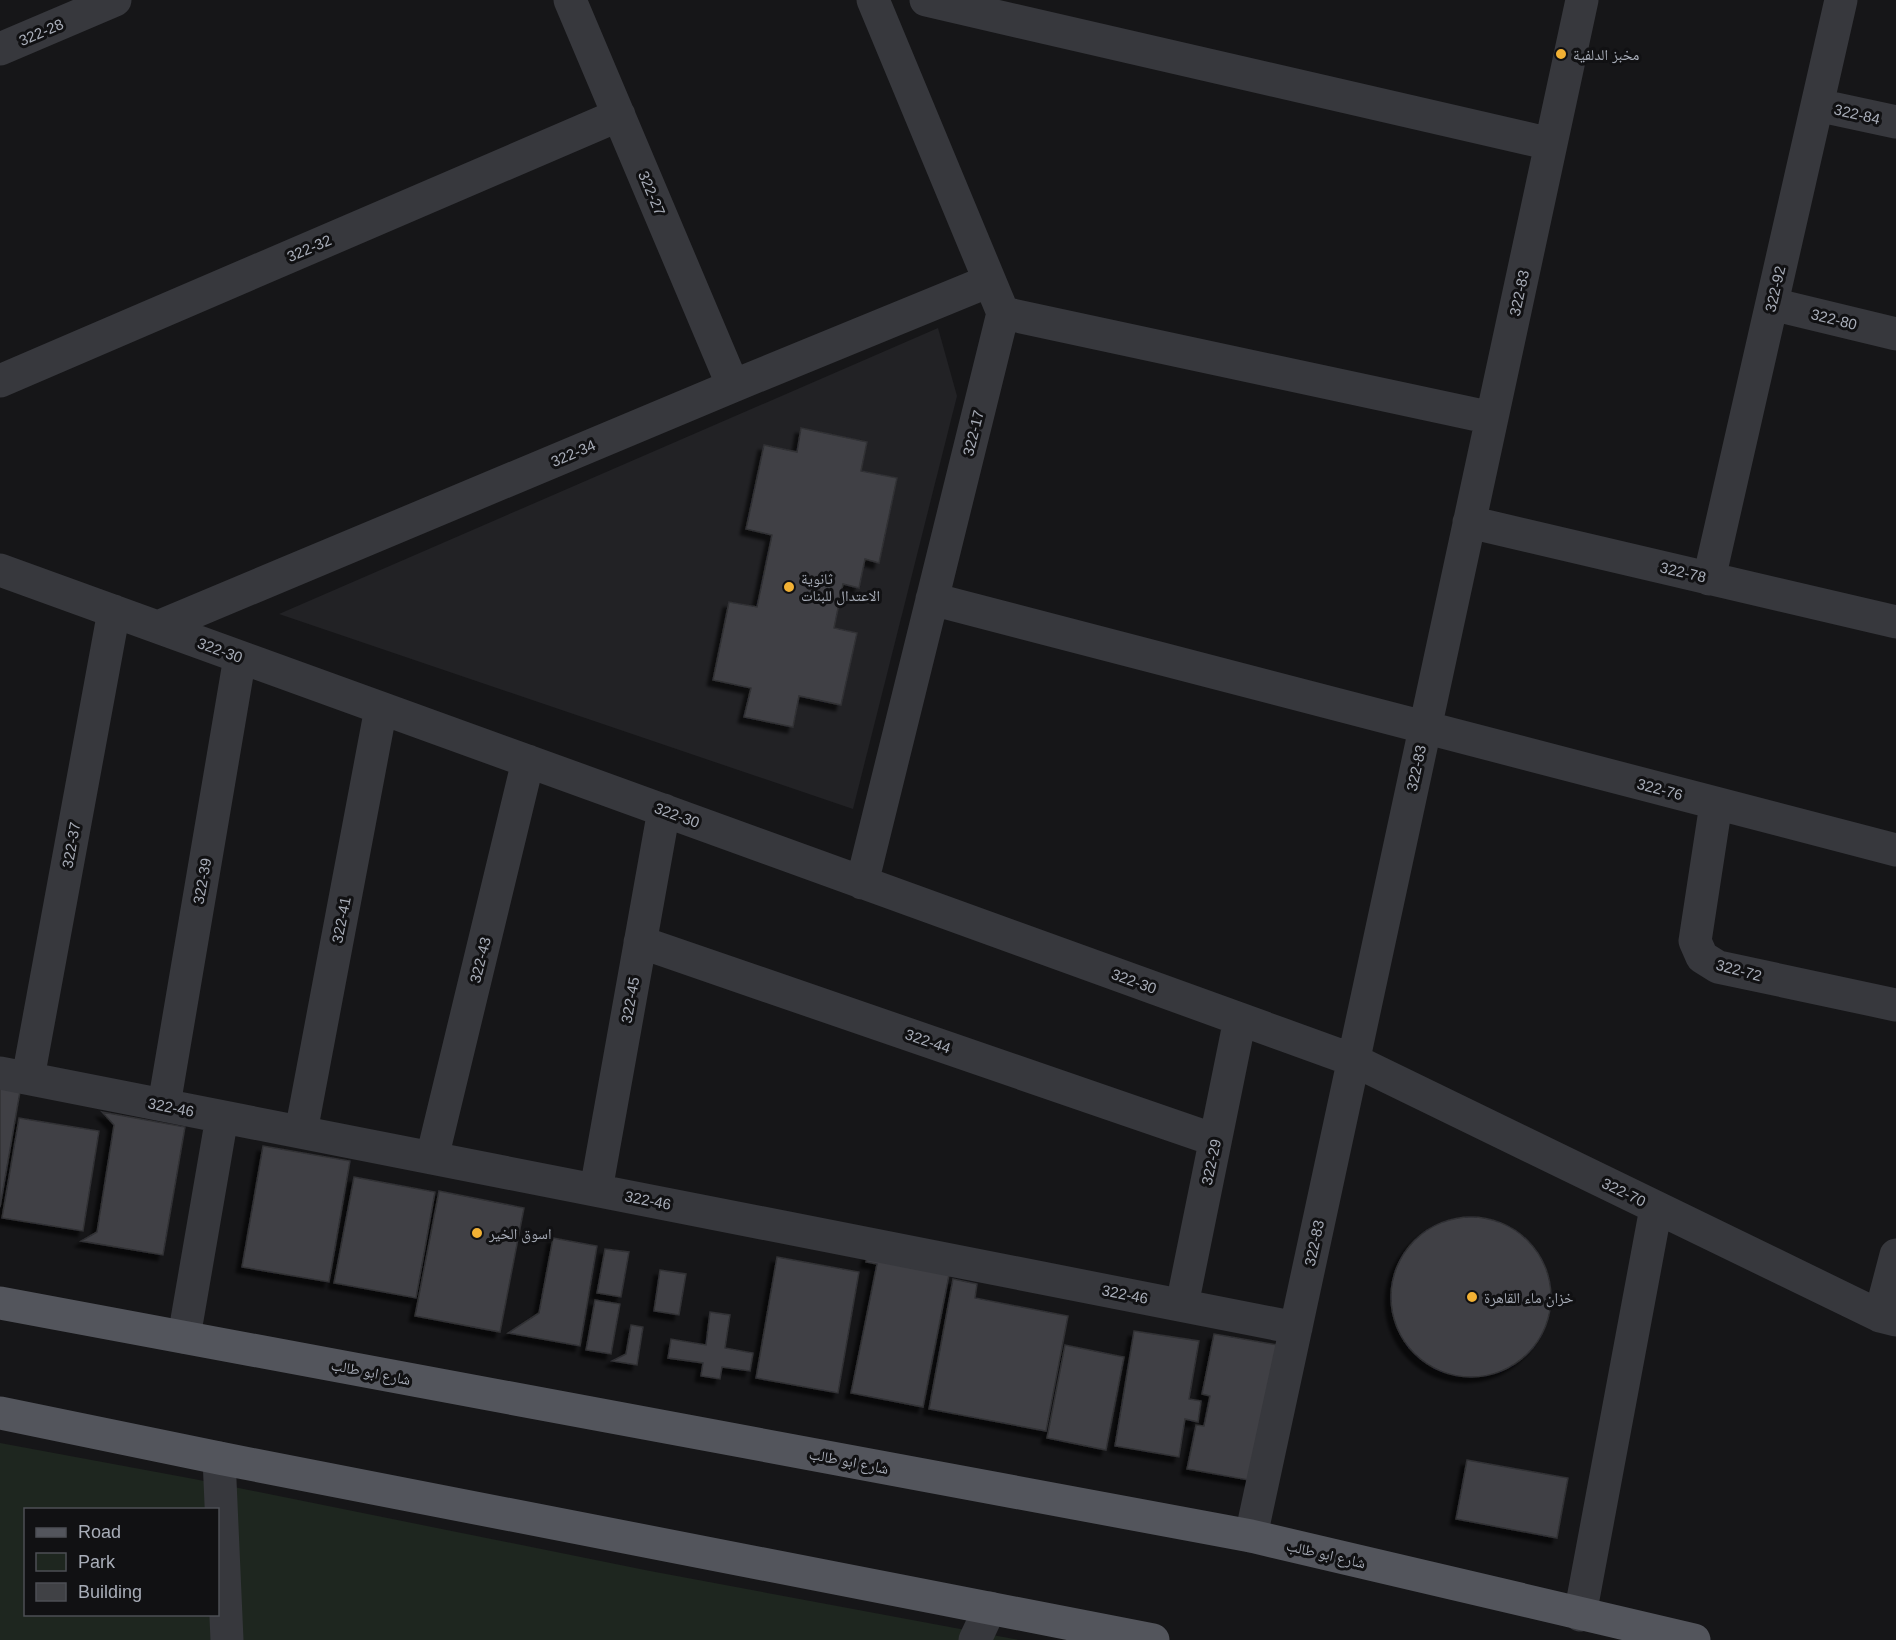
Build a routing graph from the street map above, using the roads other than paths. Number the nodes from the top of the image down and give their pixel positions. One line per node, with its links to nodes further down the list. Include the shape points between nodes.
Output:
1 (112, 0): 7 (street, 322-28)
2 (570, 0): 9 (street, 322-27)
3 (873, 0): 12 (street)
4 (926, 0): 11 (street)
5 (1582, 0): 11 (street, 322-83)
6 (1841, 0): 8 (street, 322-92)
7 (0, 49)
8 (1817, 105): 10 (street, 322-84); 13 (street, 322-92)
9 (619, 115): 16 (street, 322-32); 17 (street, 322-27)
10 (1896, 122)
11 (1551, 144): 18 (street, 322-83)
12 (989, 281): 14 (street); 17 (street, 322-34)
13 (1772, 304): 15 (street, 322-80); 21 (street, 322-92)
14 (1003, 313): 18 (street); 22 (street, 322-17)
15 (1896, 334)
16 (0, 381)
17 (733, 386): 25 (street, 322-34)
18 (1492, 418): 19 (street, 322-83)
19 (1469, 522): 21 (street, 322-78); 28 (street, 322-83)
20 (0, 570): 23 (street, 322-30)
21 (1709, 579): 24 (street, 322-78)
22 (932, 599): 28 (street, 322-76); 33 (street, 322-17)
23 (114, 611): 25 (street, 322-30); 38 (street, 322-37)
24 (1896, 622)
25 (158, 627): 26 (street, 322-30)
26 (240, 657): 27 (street, 322-30); 39 (street, 322-39)
27 (381, 708): 29 (street, 322-30); 41 (street, 322-41)
28 (1425, 728): 30 (street, 322-76); 37 (street, 322-83)
29 (528, 761): 31 (street, 322-30); 43 (street, 322-43)
30 (1716, 804): 32 (street, 322-76); 35 (street, 322-72, via 1695,941 1702,957 1718,967)
31 (663, 810): 33 (street, 322-30); 34 (street, 322-45)
32 (1896, 850)
33 (862, 883): 36 (street, 322-30)
34 (640, 942): 42 (street, 322-44); 44 (street, 322-45)
35 (1896, 1005)
36 (1240, 1019): 37 (street, 322-30); 42 (street, 322-29)
37 (1353, 1060): 45 (street, 322-70); 50 (street, 322-83)
38 (14, 1076): 39 (street, 322-46)
39 (164, 1105): 40 (street, 322-46)
40 (222, 1117): 41 (street, 322-46); 51 (street)
41 (301, 1132): 43 (street, 322-46)
42 (1215, 1140): 48 (street, 322-29)
43 (432, 1158): 44 (street, 322-46)
44 (597, 1190): 48 (street, 322-46)
45 (1656, 1208): 49 (street, 322-70); 56 (street)
46 (1896, 1256): 49 (street)
47 (0, 1303): 51 (main road, شارع ابو طالب)
48 (1182, 1305): 50 (street, 322-46)
49 (1888, 1318)
50 (1296, 1328): 54 (street, 322-83)
51 (184, 1337): 54 (main road, شارع ابو طالب)
52 (0, 1413): 53 (main road)
53 (219, 1458): 55 (main road); 57 (street)
54 (1251, 1536): 56 (main road, شارع ابو طالب)
55 (990, 1608): 58 (street); 59 (main road)
56 (1580, 1615): 60 (main road, شارع ابو طالب)
57 (227, 1640)
58 (975, 1640)
59 (1154, 1640)
60 (1694, 1640)

